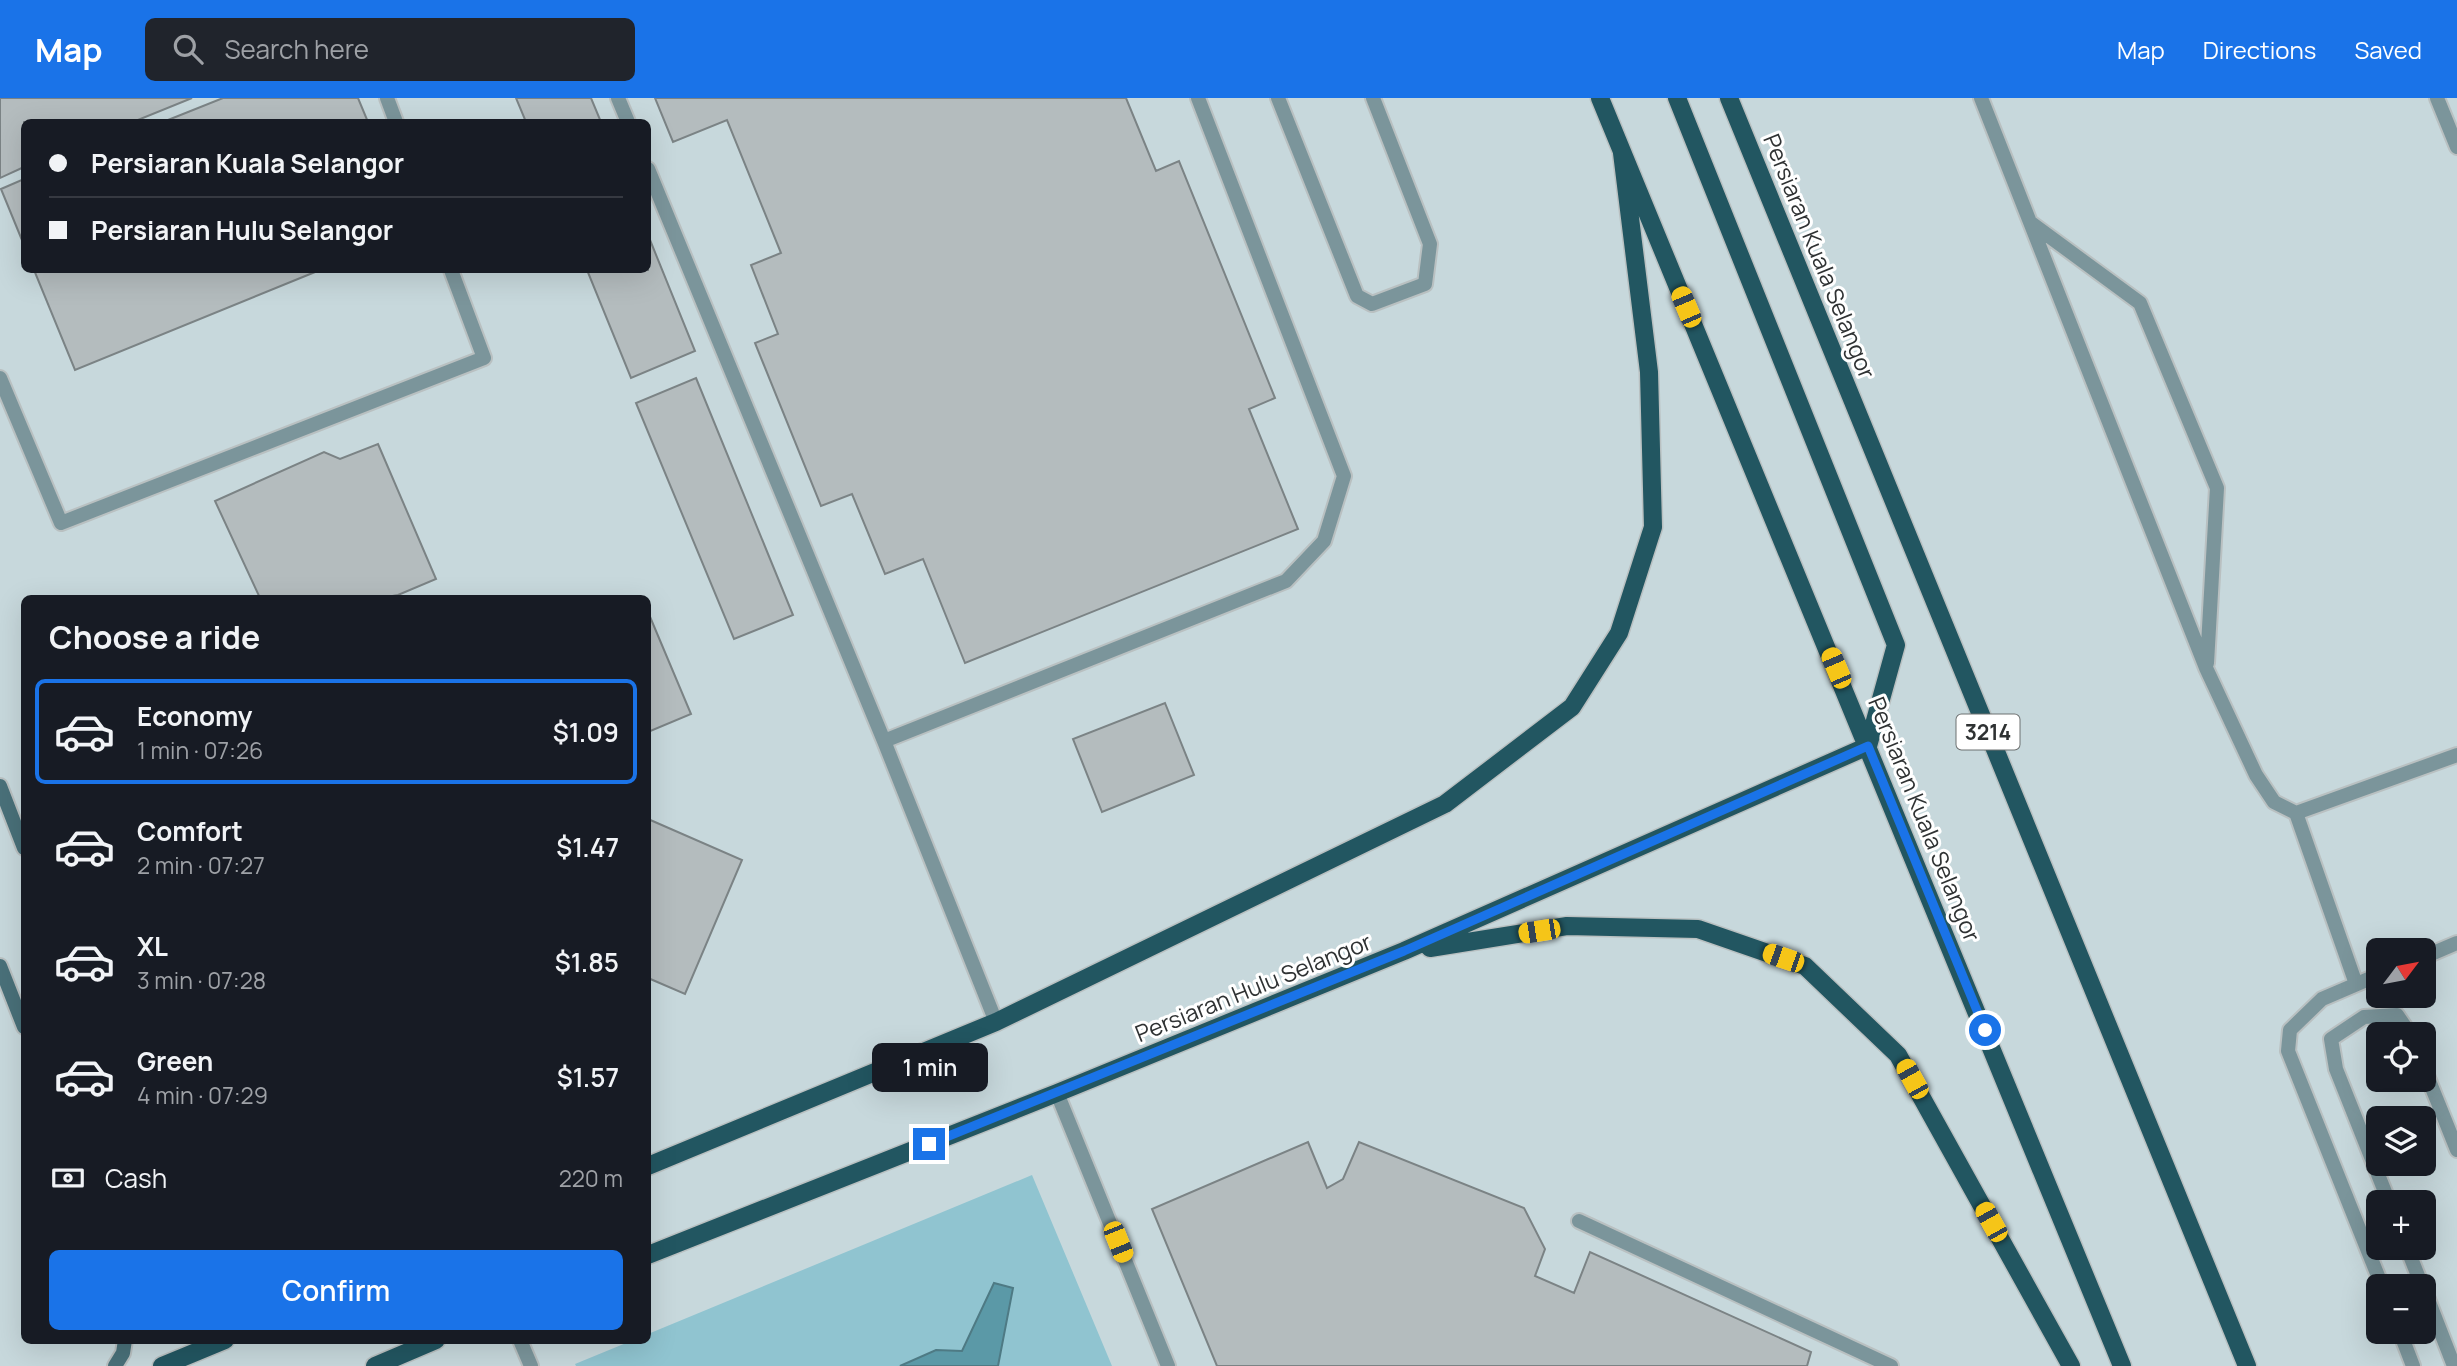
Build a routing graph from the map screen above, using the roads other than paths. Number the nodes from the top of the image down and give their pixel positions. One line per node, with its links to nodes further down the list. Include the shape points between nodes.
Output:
1 (387, 98): 11 (street)
2 (618, 98): 12 (street)
3 (1198, 98): 20 (street, via 1344,476 1324,541 1286,581)
4 (1278, 98): 5 (street, via 1357,296 1372,304 1425,284 1430,244)
5 (1373, 98)
6 (1600, 98): 14 (main road, Persiaran Kuala Selangor)
7 (1676, 98): 21 (main road, via 1896,645)
8 (1729, 98): 57 (main road, Persiaran Kuala Selangor / 3214)
9 (1981, 98): 16 (street)
10 (2437, 98): 13 (street)
11 (395, 119)
12 (627, 119)
13 (2457, 147)
14 (1622, 153): 21 (main road, Persiaran Kuala Selangor); 33 (main road, via 1650,372 1653,527 1619,633 1572,707 1445,804)
15 (651, 176): 20 (street)
16 (2029, 222): 19 (street); 19 (street, via 2140,303 2217,488)
17 (452, 273): 18 (street, via 484,358 61,523)
18 (0, 378)
19 (2206, 668): 24 (street, via 2256,775 2274,802)
20 (884, 740): 33 (street)
21 (1868, 746): 27 (main road, Persiaran Hulu Selangor); 56 (main road, Persiaran Kuala Selangor)
22 (2457, 755): 24 (street)
23 (0, 786): 25 (street)
24 (2296, 813): 31 (street)
25 (21, 840)
26 (2457, 943): 28 (street)
27 (1404, 951): 36 (main road, Persiaran Hulu Selangor); 55 (main road, via 1567,926 1698,929 1805,966 1898,1055)
28 (2436, 952)
29 (0, 965): 32 (street)
30 (2366, 980): 31 (street)
31 (2356, 984): 42 (street, via 2322,999 2290,1030 2288,1051)
32 (21, 1019)
33 (996, 1022): 38 (main road)
34 (2402, 1022): 39 (street, via 2398,1015 2364,1017 2331,1039 2336,1069)
35 (2434, 1092): 37 (street)
36 (1057, 1093): 41 (main road, Persiaran Hulu Selangor); 53 (street)
37 (2457, 1150)
38 (651, 1165)
39 (2384, 1190)
40 (1580, 1221): 54 (street)
41 (651, 1254)
42 (2377, 1274)
43 (2436, 1321): 59 (street)
44 (124, 1344): 49 (street)
45 (215, 1344): 50 (main road)
46 (427, 1344): 51 (main road)
47 (522, 1344): 52 (street)
48 (2405, 1344): 58 (street)
49 (115, 1366)
50 (162, 1366)
51 (375, 1366)
52 (531, 1366)
53 (1168, 1366)
54 (1891, 1366)
55 (2071, 1366)
56 (2122, 1366)
57 (2247, 1366)
58 (2413, 1366)
59 (2454, 1366)

